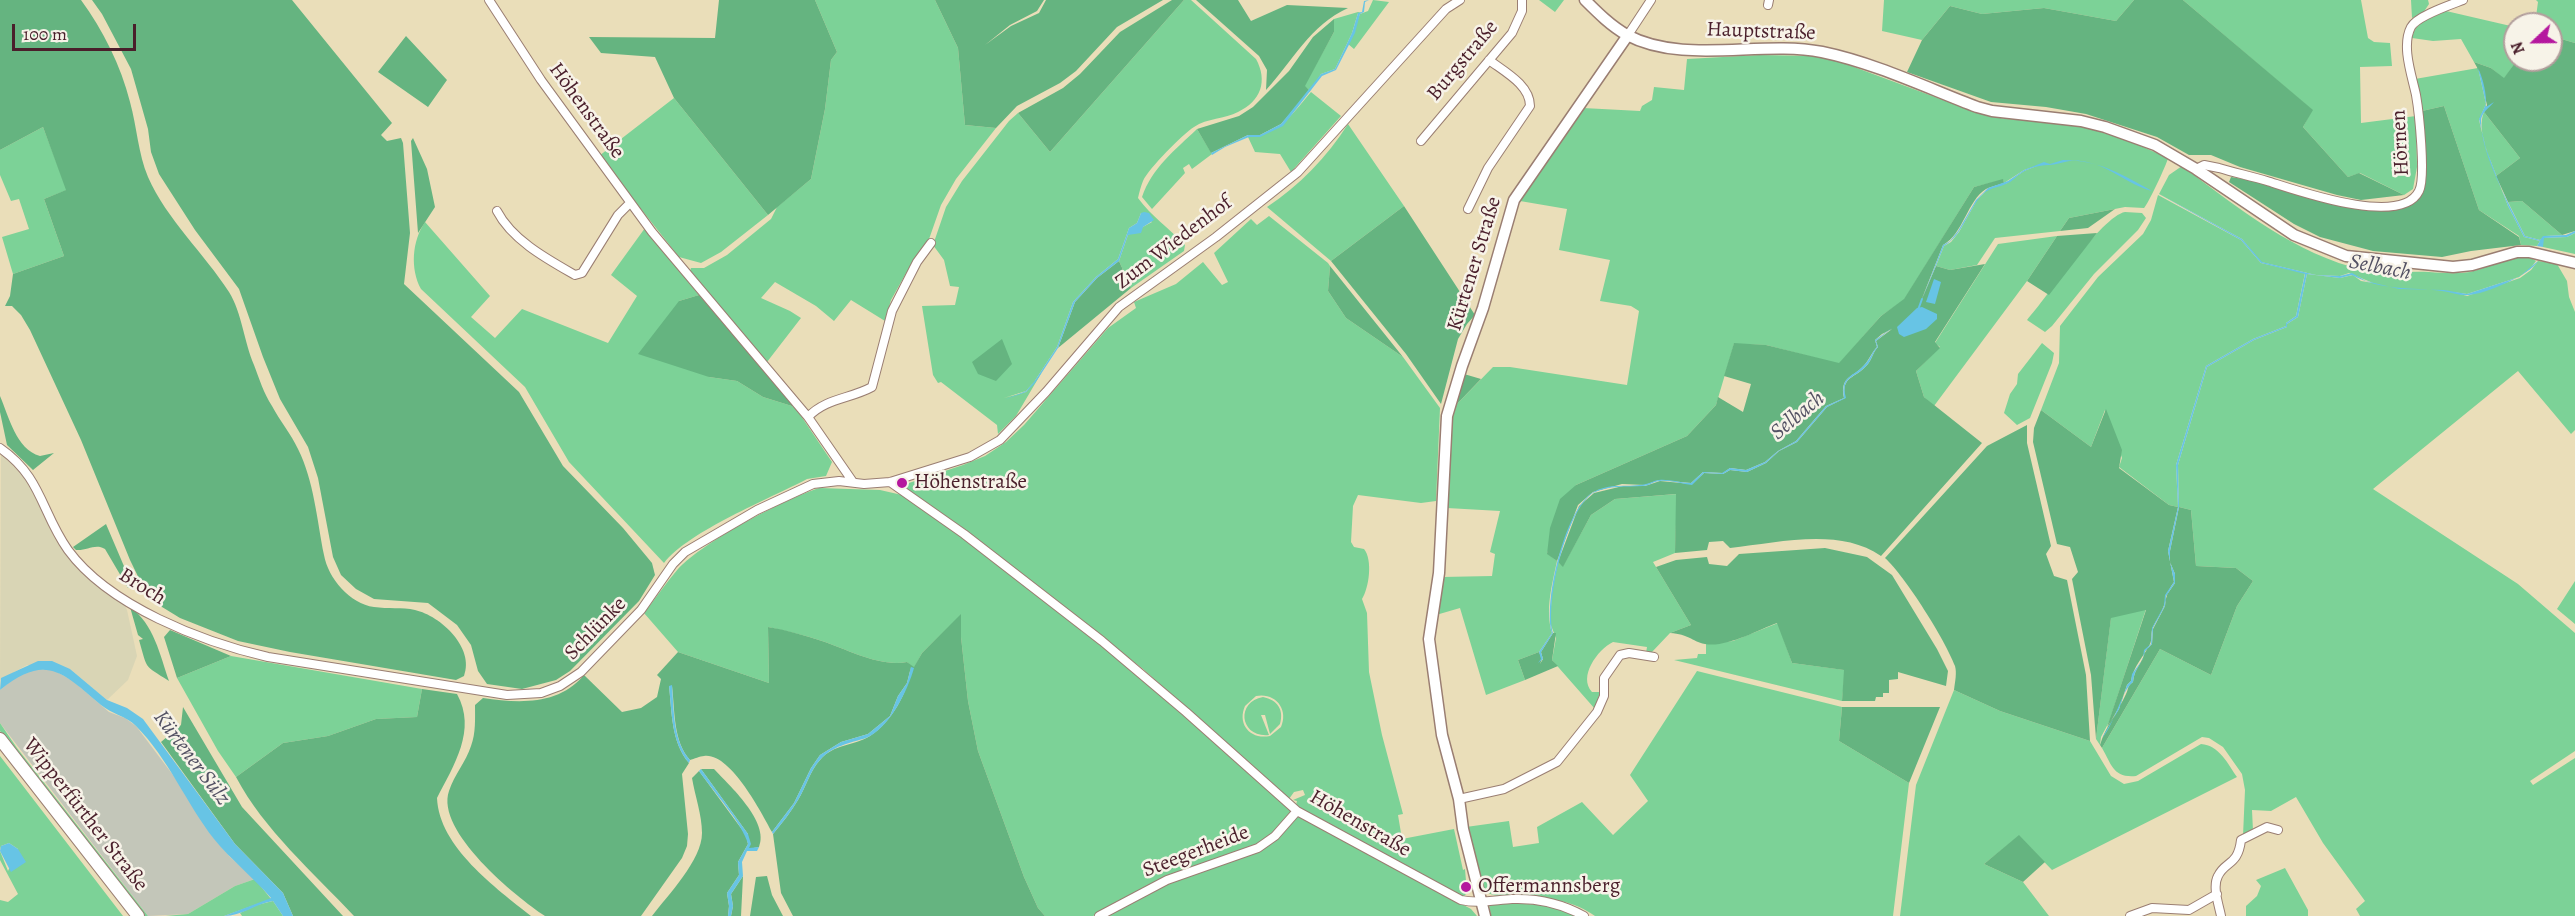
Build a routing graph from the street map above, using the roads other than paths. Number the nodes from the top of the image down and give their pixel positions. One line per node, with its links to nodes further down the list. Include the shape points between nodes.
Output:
1 (489, 0): 11 (street, Höhenstraße)
2 (1460, 0): 19 (street, Zum Wiedenhof, via 1446,9 1298,172 1119,307 1000,440 970,457)
3 (1522, 0): 8 (street, Burgstraße, via 1519,21)
4 (1585, 0): 7 (street, Hauptstraße)
5 (1651, 0): 7 (street)
6 (2463, 0): 10 (street, Hörnen, via 2416,21 2410,30 2408,49 2419,112 2422,177 2416,196 2406,202 2361,206 2218,168 2204,165)
7 (1628, 35): 10 (street, Hauptstraße, via 1677,49 1819,52 1992,111 2106,127 2155,145); 23 (street, Kürtener Straße, via 1514,200 1484,308 1447,416 1442,536 1429,639 1442,735)
8 (1490, 60): 9 (street, Burgstraße); 12 (street, via 1523,87 1530,106 1488,168)
9 (1421, 141)
10 (2196, 169): 15 (street, via 2294,235 2346,256 2453,267 2529,252)
11 (630, 203): 13 (street, via 618,215 582,273 575,275 514,234); 16 (street, Höhenstraße)
12 (1468, 209)
13 (497, 211)
14 (931, 243): 16 (street, via 892,311 872,387 820,406)
15 (2575, 263)
16 (808, 417): 18 (street, Höhenstraße)
17 (0, 448): 21 (street, Broch, via 32,479 69,550 90,573 126,600 207,640 248,653)
18 (853, 482): 19 (street); 21 (street, Schlünke, via 826,482 800,489 685,552 641,610 581,672 551,690 507,695)
19 (890, 482): 24 (street, Höhenstraße, via 964,534 1120,656)
20 (1654, 657): 23 (street, via 1620,655 1604,678 1604,696 1597,712 1557,762 1504,789)
21 (327, 668)
22 (0, 739): 28 (main road, Wipperfürther Straße)
23 (1460, 799): 27 (street, via 1465,838)
24 (1297, 811): 27 (street, Höhenstraße, via 1461,900); 29 (street, Steegerheide, via 1258,848 1167,880)
25 (2278, 831): 26 (street, via 2267,826 2241,840 2234,860 2217,877)
26 (2217, 894): 32 (street, via 2189,910 2152,908); 33 (street)
27 (1482, 902): 30 (street); 31 (street, Höhenstraße, via 1539,900 1563,905)
28 (138, 916)
29 (1099, 916)
30 (1485, 916)
31 (1584, 916)
32 (2130, 916)
33 (2221, 916)

